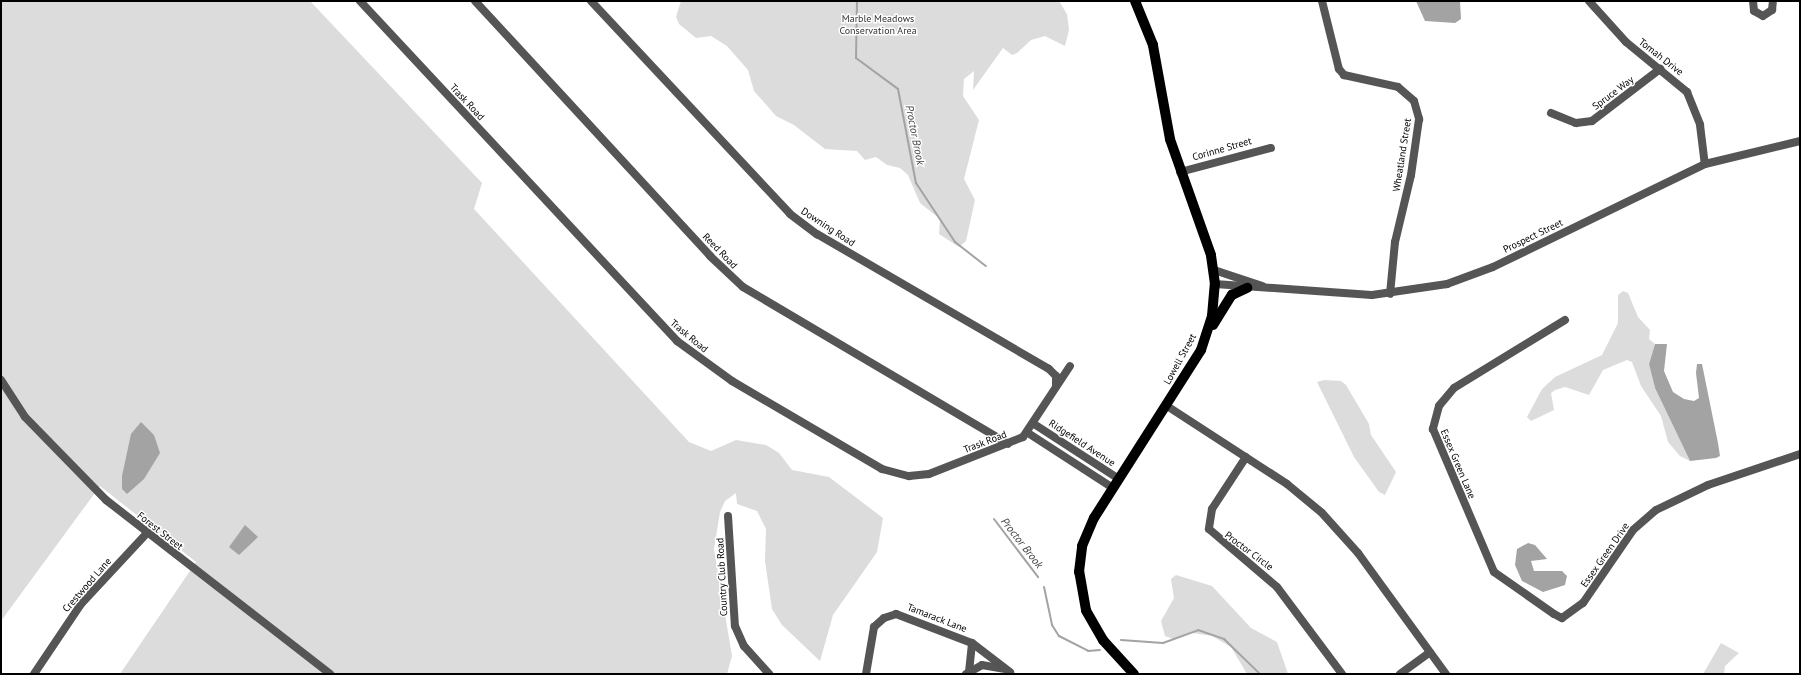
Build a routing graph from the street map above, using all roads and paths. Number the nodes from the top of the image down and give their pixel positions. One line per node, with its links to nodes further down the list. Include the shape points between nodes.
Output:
1 (360, 1): 28 (street, Trask Road, via 657,322 710,366 891,473 909,476 929,474)
2 (475, 1): 28 (street, Reed Road, via 739,283 780,312)
3 (591, 1): 24 (street, Downing Road, via 790,214 817,234 1049,369 1056,376)
4 (1135, 1): 14 (main road, Lowell Street, via 1153,45 1170,139)
5 (1322, 1): 19 (street, Wheatland Street, via 1339,69 1344,75 1398,87 1414,101 1419,118 1411,175 1395,242)
6 (1589, 1): 9 (street, Tomah Drive, via 1614,31)
7 (1753, 1): 8 (street, via 1754,11 1764,16 1772,10)
8 (1773, 1)
9 (1660, 69): 10 (street, Spruce Way, via 1592,120 1576,123); 13 (street, Tomah Drive, via 1681,85 1691,100 1700,125)
10 (1551, 113)
11 (1800, 142): 13 (street, Prospect Street)
12 (1271, 148): 14 (street, Corinne Street)
13 (1705, 164): 19 (street, Prospect Street, via 1477,274 1435,287)
14 (1180, 172): 15 (main road, Lowell Street)
15 (1214, 270): 16 (main road, Lowell Street); 17 (street, Prospect Street)
16 (1215, 284): 18 (street, Prospect Street); 21 (main road, Lowell Street)
17 (1263, 286): 18 (street, Prospect Street); 19 (street, Prospect Street)
18 (1247, 288): 21 (main road, via 1227,301)
19 (1390, 294)
20 (1565, 320): 35 (street, Essex Green Lane, via 1454,388 1439,406 1433,429 1494,572 1505,583)
21 (1207, 336): 25 (main road, Lowell Street)
22 (1070, 366): 24 (street, Trask Road)
23 (1, 380): 34 (street, Forest Street, via 25,417 97,491)
24 (1056, 387): 26 (street, Trask Road)
25 (1167, 406): 30 (street); 31 (main road, Lowell Street)
26 (1034, 424): 27 (street, Trask Road); 31 (street, Ridgefield Avenue)
27 (1028, 433): 28 (street, Trask Road); 32 (street, Ridgefield Avenue)
28 (1008, 444)
29 (1800, 454): 35 (street, Essex Green Drive, via 1708,485 1647,516 1583,603)
30 (1246, 457): 37 (street, via 1298,493 1333,524); 45 (street, Proctor Circle, via 1212,509 1209,529 1278,587)
31 (1119, 479): 32 (main road, Lowell Street)
32 (1113, 488): 44 (main road, Lowell Street, via 1084,538 1079,563 1081,592 1099,634)
33 (728, 516): 42 (street, Country Club Road, via 736,626 744,646)
34 (147, 533): 40 (street, Crestwood Lane, via 81,604); 41 (street, Forest Street)
35 (1562, 618)
36 (972, 642): 38 (street, Tamarack Lane); 39 (street, Tamarack Lane); 43 (street, Tamarack Lane, via 913,618 890,615 874,627)
37 (1430, 652): 46 (street); 47 (street)
38 (968, 673): 39 (street, via 988,665)
39 (1011, 673)
40 (34, 674)
41 (330, 674)
42 (769, 674)
43 (866, 674)
44 (1134, 674)
45 (1342, 674)
46 (1400, 674)
47 (1446, 674)

